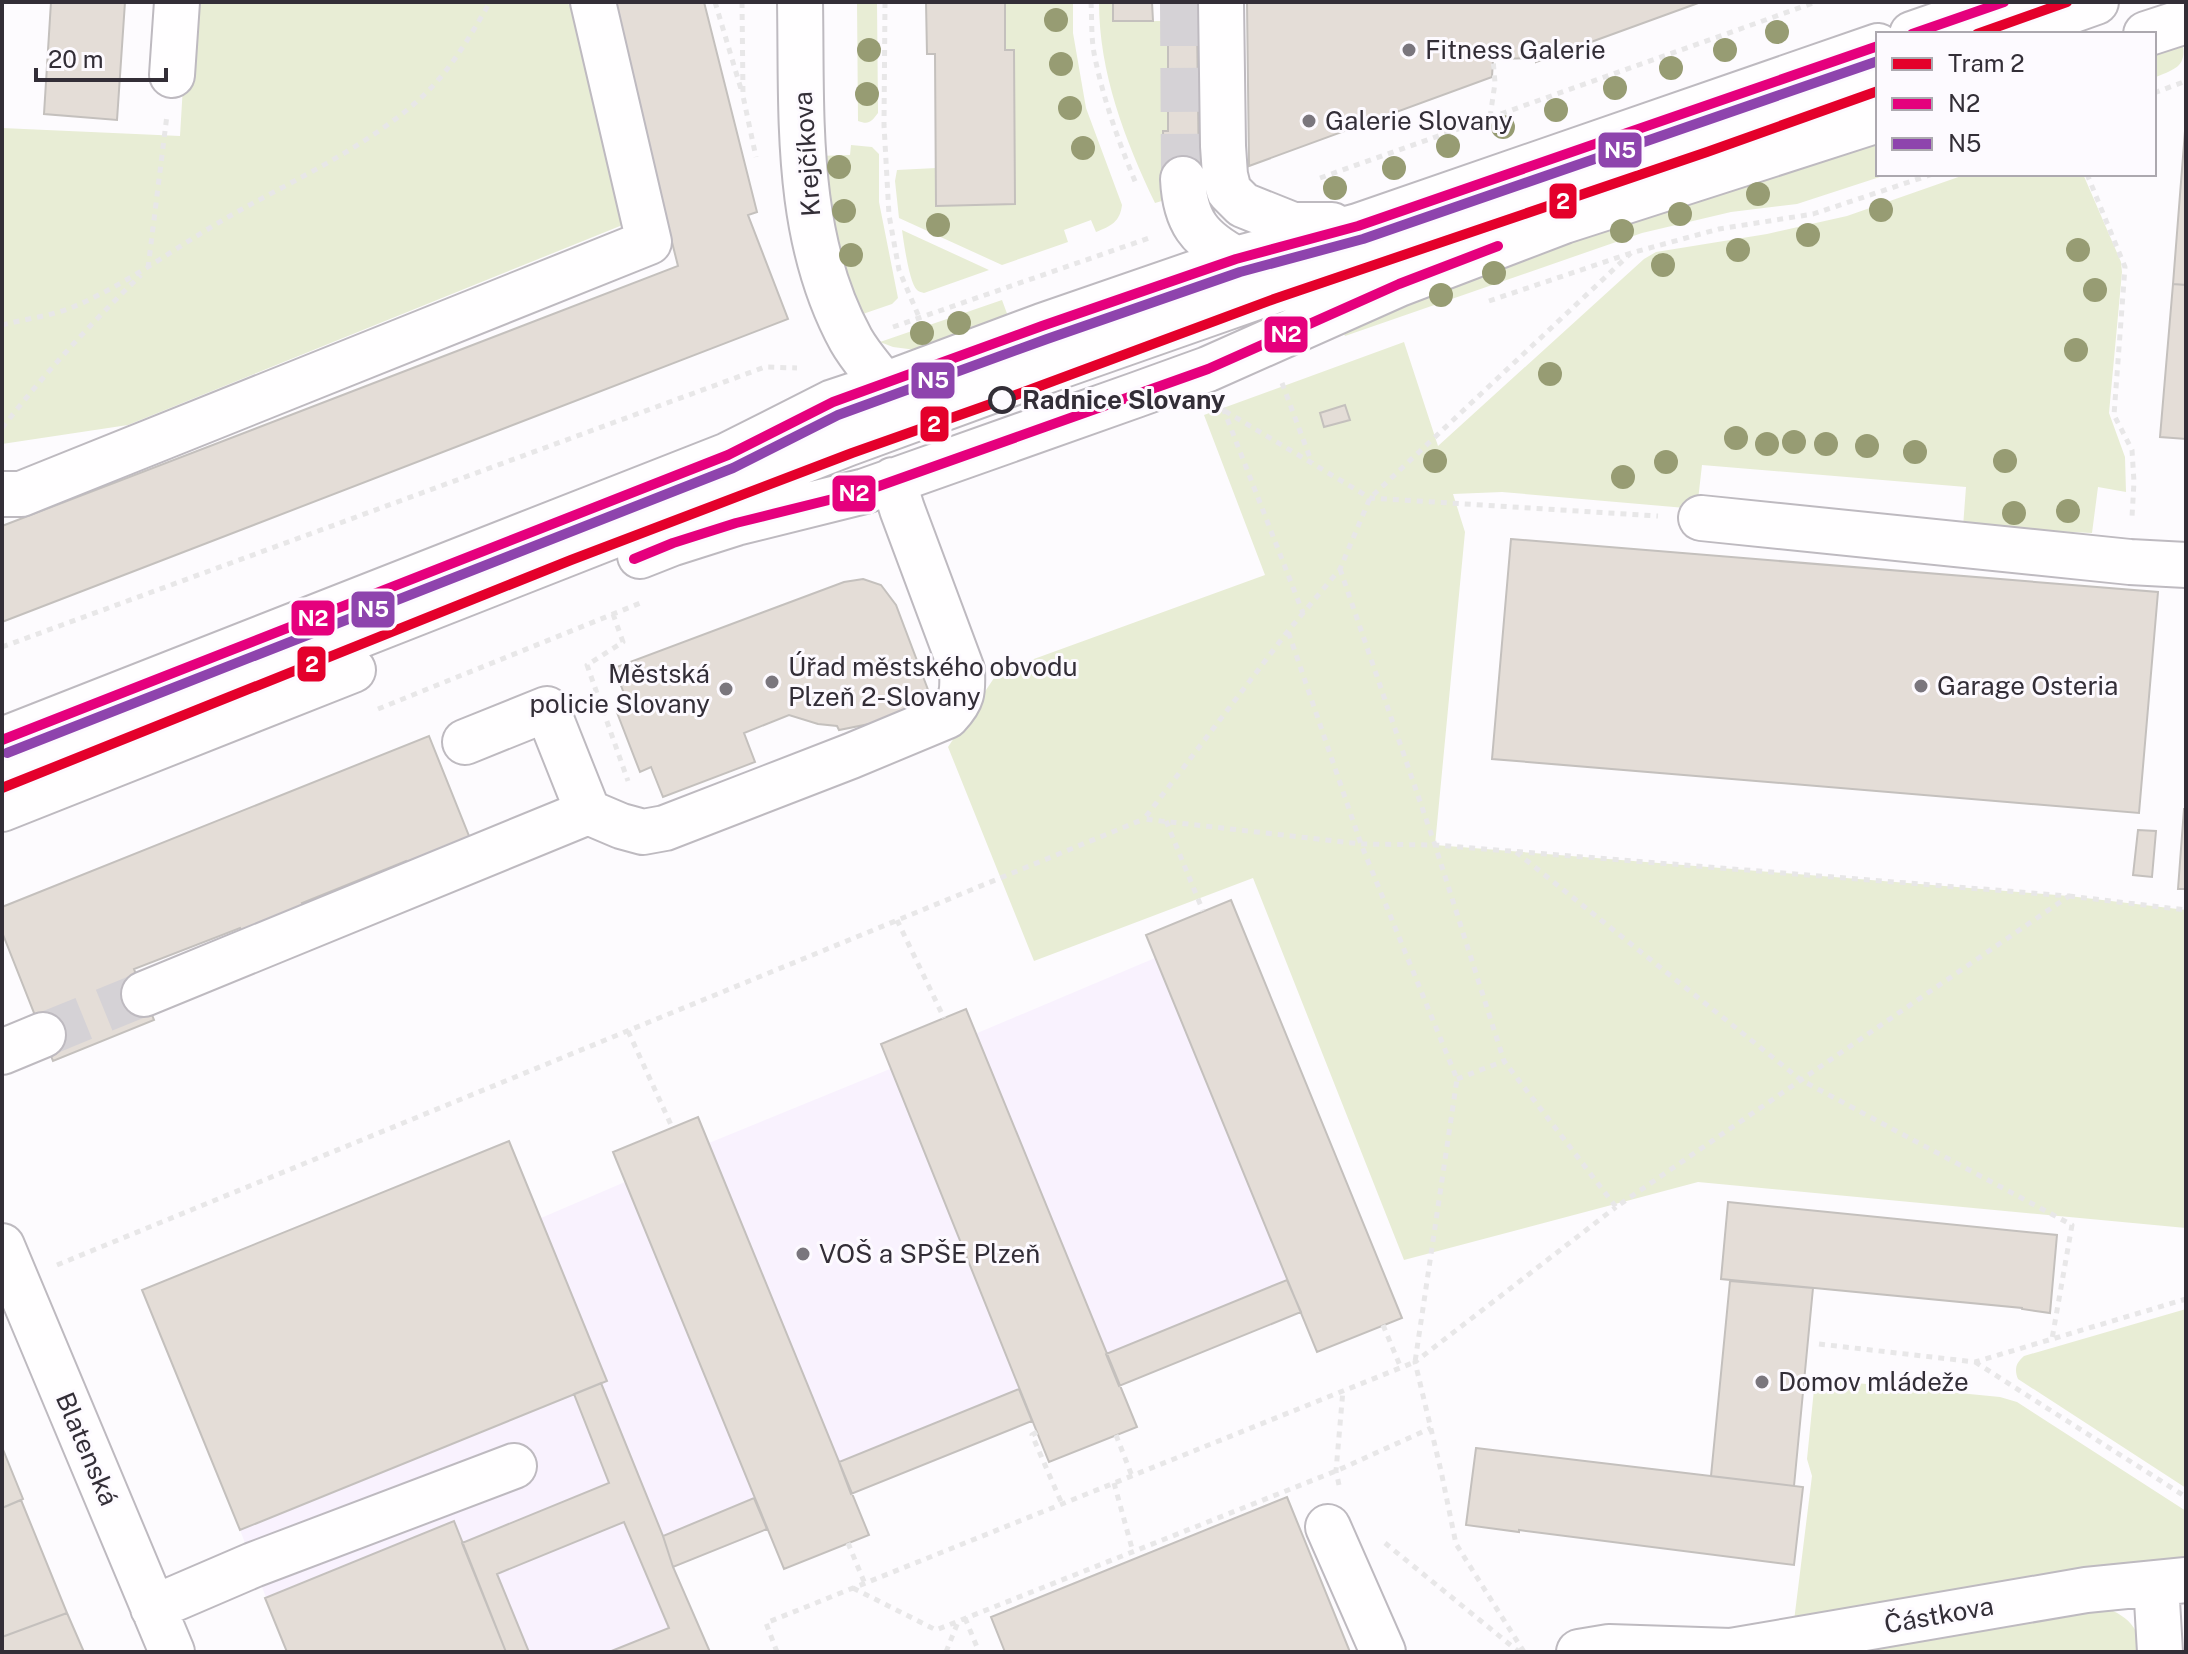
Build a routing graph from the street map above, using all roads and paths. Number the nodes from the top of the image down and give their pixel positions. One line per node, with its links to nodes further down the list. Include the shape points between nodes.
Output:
1 (177, 2): 16 (street)
2 (490, 2): 28 (path, via 456,60 415,104 361,142)
3 (593, 2): 39 (street, via 649,242 21,494)
4 (715, 2): 20 (path)
5 (800, 2): 33 (street, Krejčíkova, via 810,225 852,342)
6 (885, 2): 29 (path, via 889,215 899,270)
7 (1221, 2): 26 (street, via 1223,146 1229,191 1243,205 1293,225)
8 (2004, 2): 11 (street)
9 (2096, 2): 12 (street)
10 (2186, 21): 13 (street)
11 (1918, 32)
12 (2012, 32)
13 (2152, 32)
14 (1876, 47): 26 (street)
15 (1493, 59): 21 (path)
16 (172, 75): 28 (path)
17 (1876, 80): 53 (street, via 849,443)
18 (2186, 81): 19 (path)
19 (2156, 92)
20 (743, 96)
21 (1490, 118)
22 (1876, 121): 38 (street, via 1564,221 1399,284 1208,369)
23 (1927, 176): 40 (path, via 1813,214 1719,229 1631,253)
24 (2088, 176): 42 (path, via 2125,267 2114,415 2132,450)
25 (1183, 179): 27 (street, via 1194,225 1214,247)
26 (1358, 226): 27 (street)
27 (1236, 259): 33 (street)
28 (148, 268): 30 (path, via 70,308); 36 (path, via 93,321)
29 (919, 317)
30 (2, 325)
31 (805, 368): 49 (path, via 765,367)
32 (1278, 373): 37 (path)
33 (884, 385): 51 (street, via 833,402 713,461)
34 (1221, 402): 35 (path)
35 (1224, 411): 37 (path); 46 (path)
36 (2, 428)
37 (1313, 464): 40 (path)
38 (893, 480): 54 (street, via 673,543); 55 (street, via 962,670 963,695 957,706 939,721 665,828 643,832)
39 (2, 494)
40 (1370, 498): 41 (path); 44 (path)
41 (1701, 518): 42 (street)
42 (2130, 562): 43 (street)
43 (2186, 565)
44 (1340, 569): 46 (path); 59 (path)
45 (653, 598): 47 (path)
46 (1303, 613): 48 (path)
47 (613, 614): 50 (path); 55 (path, via 623,642 587,665 634,799)
48 (1288, 631): 56 (path); 58 (path)
49 (2, 647)
50 (376, 709)
51 (2, 740)
52 (465, 742): 55 (street, via 547,709)
53 (2, 776)
54 (2, 809)
55 (605, 819): 65 (street)
56 (1144, 819): 57 (path); 64 (path)
57 (1166, 821): 58 (path); 63 (path)
58 (1361, 844): 59 (path); 71 (path)
59 (1435, 845): 60 (path); 70 (path)
60 (1515, 852): 61 (path); 72 (path)
61 (2069, 896): 62 (path); 72 (path)
62 (2186, 910)
63 (1203, 911)
64 (897, 920): 66 (path); 67 (path)
65 (144, 994)
66 (944, 1018)
67 (628, 1031): 73 (path); 75 (path)
68 (43, 1035): 69 (street)
69 (2, 1052)
70 (1504, 1061): 71 (path); 74 (path)
71 (1457, 1079): 80 (path)
72 (1801, 1080): 74 (path); 78 (path, via 2072,1225)
73 (672, 1127)
74 (1616, 1207): 80 (path)
75 (10, 1264): 100 (street, Blatenská)
76 (2186, 1299): 78 (path)
77 (1383, 1325): 82 (path)
78 (2052, 1339): 81 (path)
79 (1819, 1344): 81 (path)
80 (1415, 1362): 82 (path); 84 (path)
81 (1975, 1362): 91 (path)
82 (1401, 1368): 83 (path)
83 (1343, 1390): 88 (path); 89 (path)
84 (1431, 1428): 88 (path); 107 (path, via 1456,1544)
85 (1037, 1432): 92 (path, via 1032,1435)
86 (1116, 1435): 89 (path)
87 (514, 1466): 100 (street)
88 (1336, 1471): 93 (path); 96 (path)
89 (1132, 1476): 90 (path)
90 (1114, 1483): 92 (path); 96 (path)
91 (2186, 1497)
92 (1062, 1504): 98 (path)
93 (1336, 1513): 106 (street)
94 (1383, 1542): 107 (path)
95 (848, 1543): 98 (path)
96 (1133, 1552): 101 (path)
97 (2171, 1582): 108 (street, Částkova, via 2086,1590 1731,1651 1609,1647); 109 (street, Částkova)
98 (865, 1584): 99 (path)
99 (853, 1588): 101 (path, via 936,1630); 103 (path, via 766,1623)
100 (153, 1608): 102 (street, Blatenská)
101 (962, 1619): 104 (path); 105 (path)
102 (172, 1652)
103 (777, 1652)
104 (946, 1652)
105 (979, 1652)
106 (1383, 1652)
107 (1522, 1652)
108 (1579, 1652)
109 (2160, 1652)

